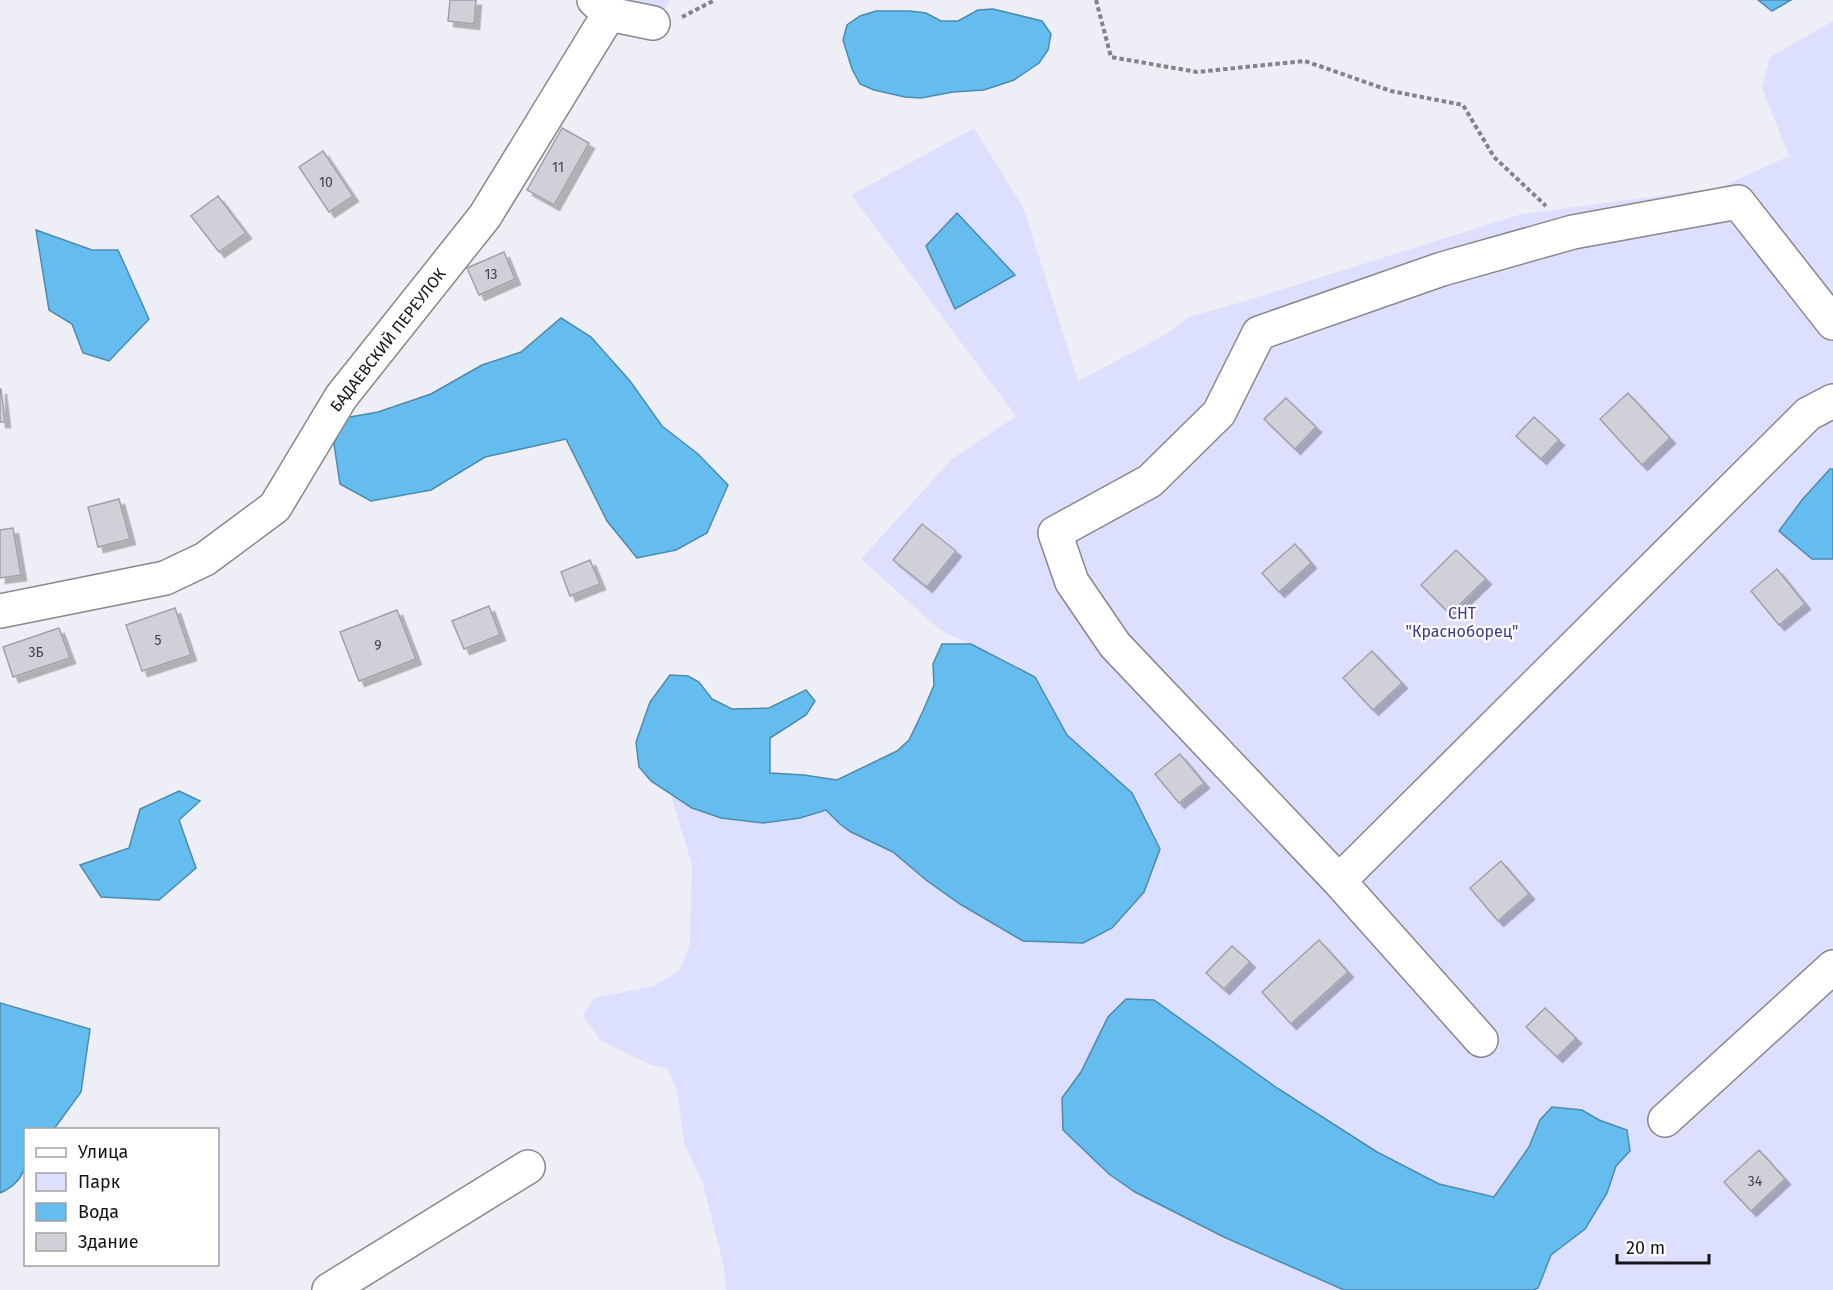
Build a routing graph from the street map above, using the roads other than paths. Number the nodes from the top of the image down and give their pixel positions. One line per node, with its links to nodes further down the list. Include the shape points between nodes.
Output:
1 (602, 7): 2 (street); 5 (street, БАДАЕВСКИЙ ПЕРЕУЛОК, via 485,216 341,397 275,507 205,559 165,578)
2 (653, 23)
3 (1833, 322): 6 (street, via 1738,202 1573,232 1442,269 1259,333 1219,413 1158,474 1055,533 1072,582 1115,645)
4 (1833, 401): 6 (street, via 1808,414)
5 (0, 611)
6 (1339, 881): 8 (street)
7 (1833, 967): 9 (street)
8 (1481, 1040)
9 (1665, 1120)
10 (528, 1167): 11 (street)
11 (329, 1290)

